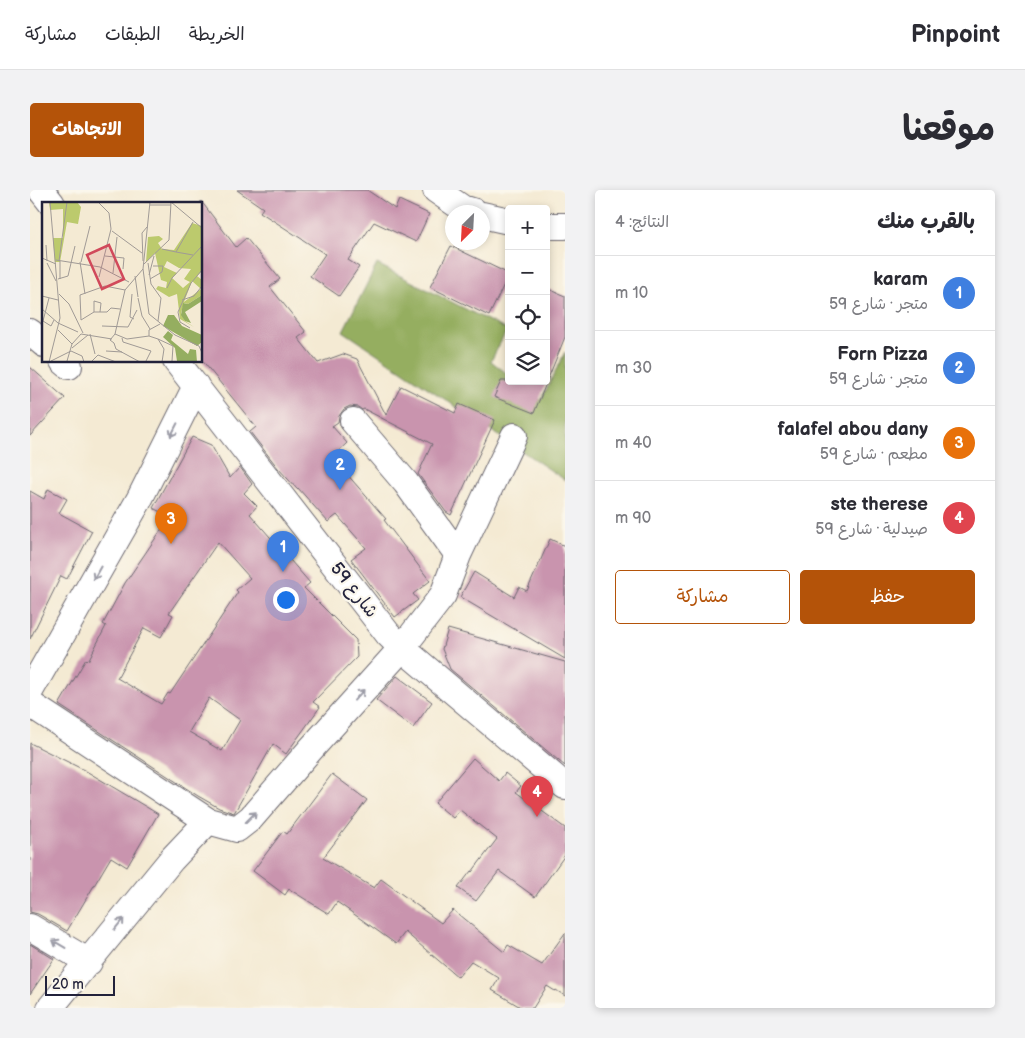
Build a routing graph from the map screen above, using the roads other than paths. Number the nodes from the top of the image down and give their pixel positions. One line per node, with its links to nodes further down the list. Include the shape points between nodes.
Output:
1 (41, 190): 3 (street)
2 (436, 190): 4 (street)
3 (50, 202)
4 (471, 205)
5 (490, 213): 6 (street)
6 (505, 219)
7 (550, 226): 8 (street)
8 (565, 226)
9 (30, 332): 10 (street)
10 (42, 342)
11 (177, 362): 12 (street, شارع 59)
12 (196, 386): 16 (street, شارع 59); 17 (street, one-way to 17, via 139,500)
13 (353, 421): 15 (street, via 406,483)
14 (514, 436): 15 (street)
15 (458, 555): 16 (street, via 443,595)
16 (402, 648): 19 (street, شارع 59); 20 (street, one-way to 16, via 237,829 251,818)
17 (30, 691)
18 (30, 704): 20 (street)
19 (565, 786)
20 (208, 821): 22 (street, one-way to 20, via 172,859)
21 (30, 927): 22 (street, one-way to 21)
22 (89, 962): 23 (street)
23 (50, 1008)

